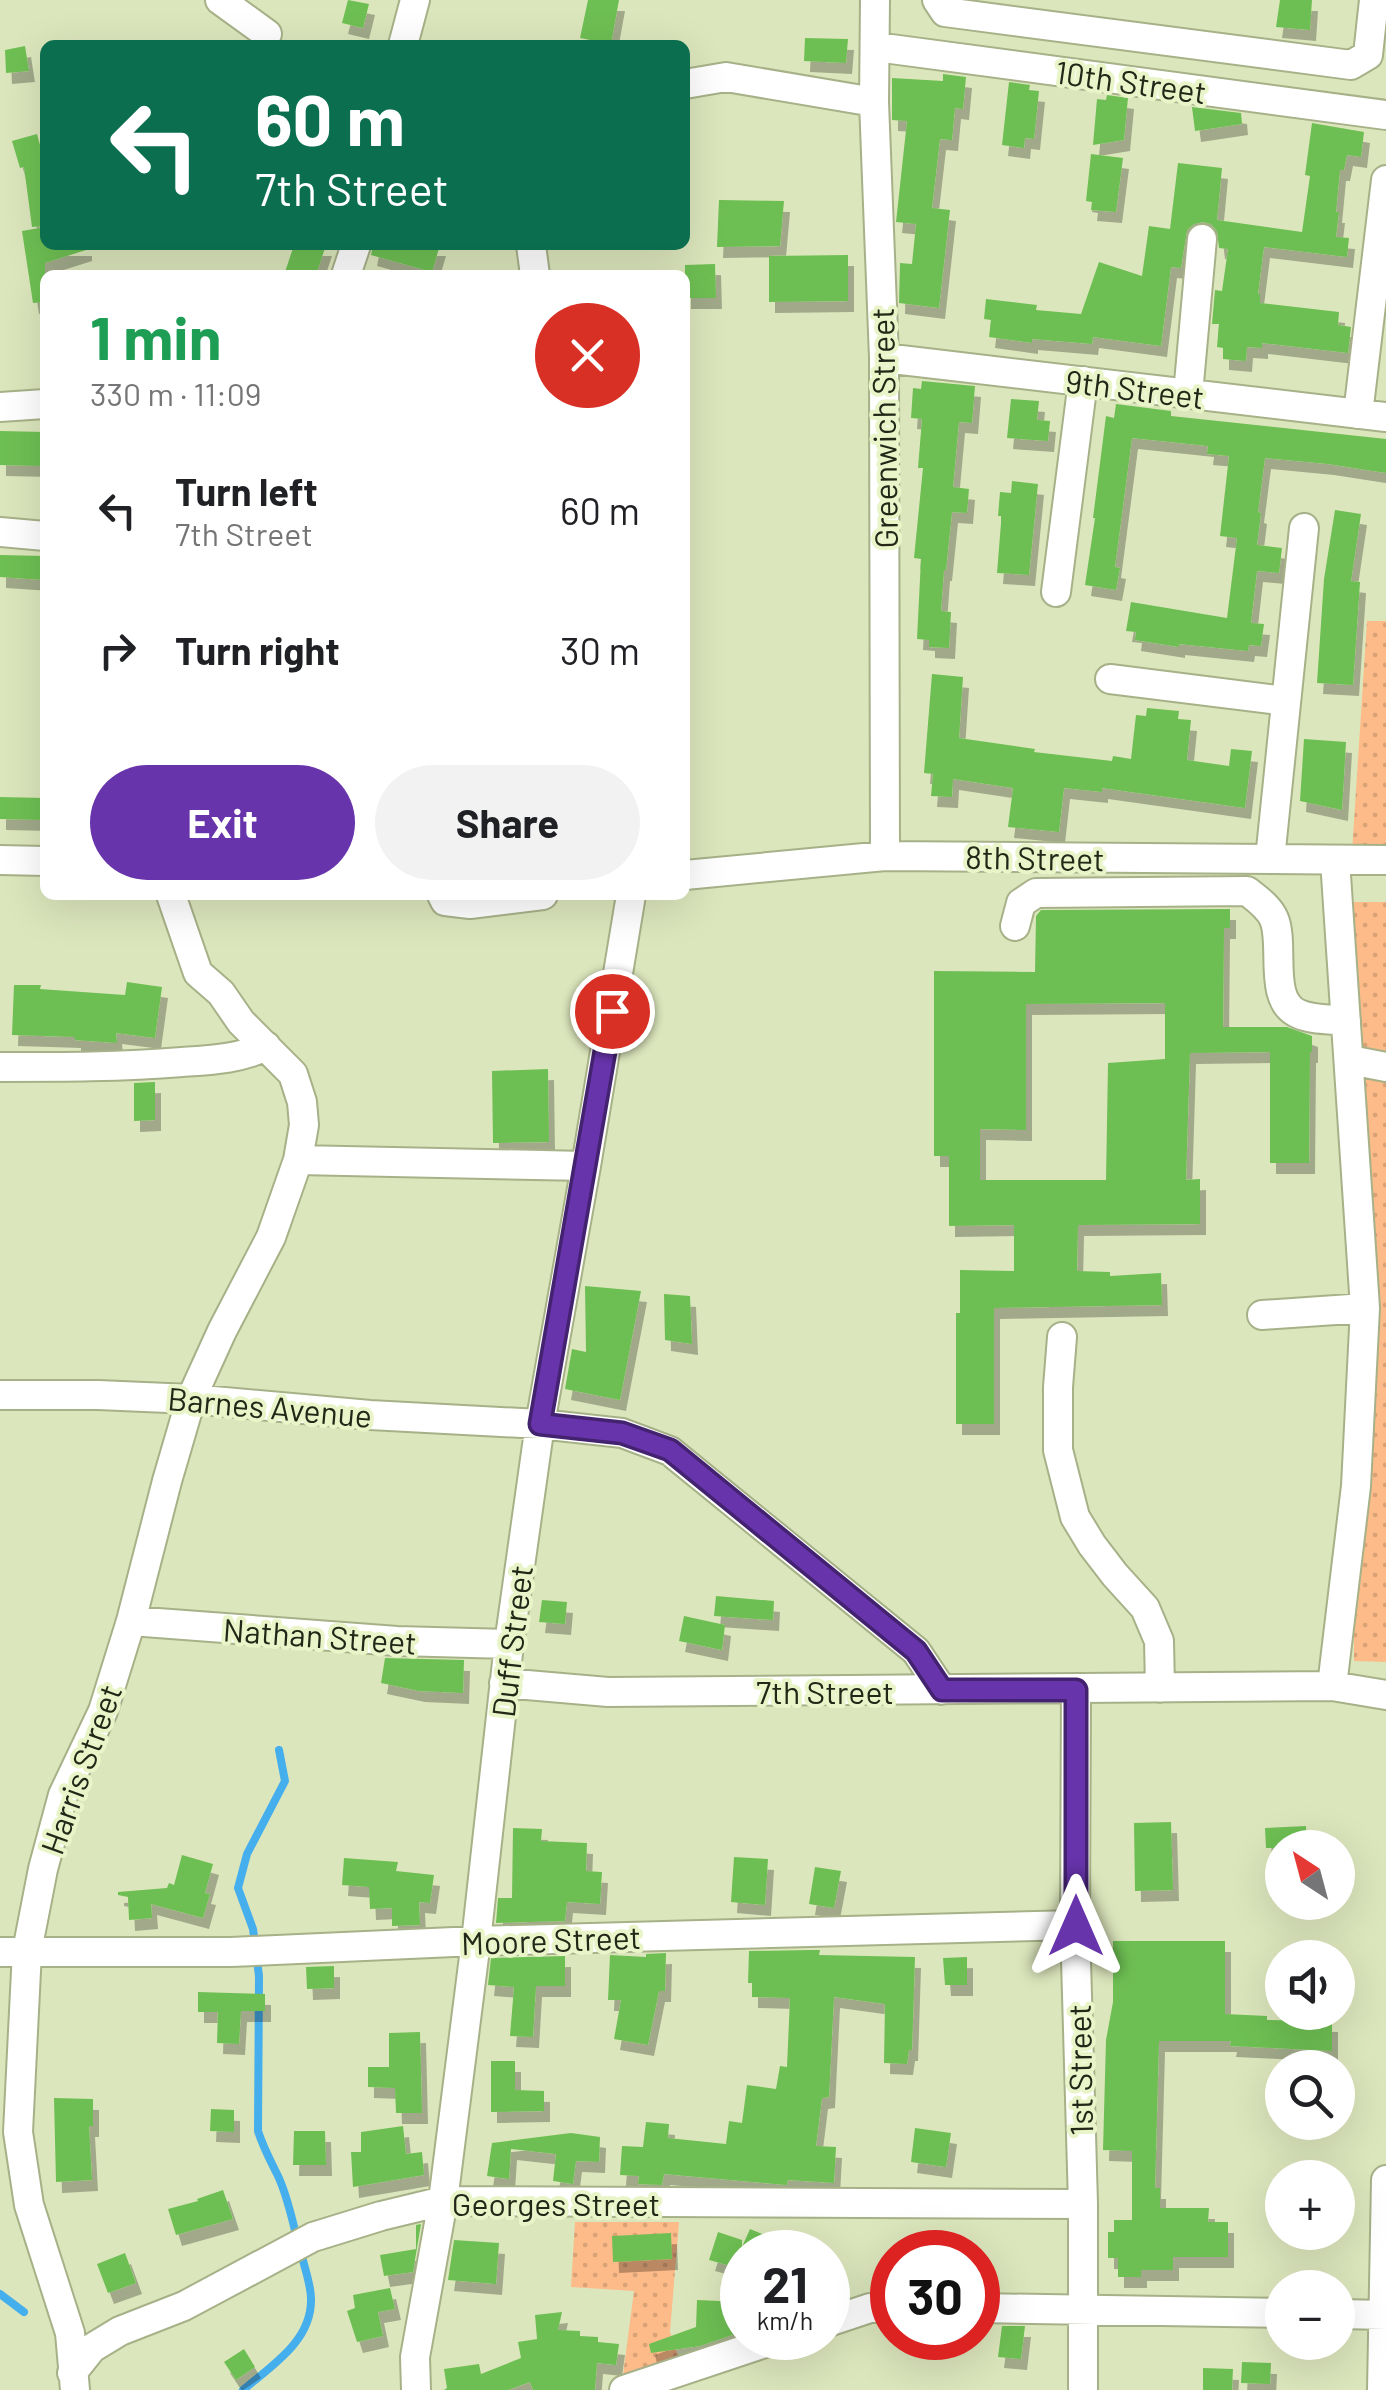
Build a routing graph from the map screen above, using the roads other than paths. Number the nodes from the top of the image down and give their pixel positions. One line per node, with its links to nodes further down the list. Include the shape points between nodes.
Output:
1 (220, 0): 6 (street)
2 (415, 0): 7 (street)
3 (875, 0): 8 (street, Greenwich Street)
4 (937, 0): 9 (street, via 945,12)
5 (1374, 0): 9 (street, via 1368,55 1351,65)
6 (267, 34)
7 (404, 40)
8 (876, 47): 11 (street, 10th Street); 12 (street, Greenwich Street)
9 (1292, 57): 11 (street)
10 (690, 83): 12 (street, via 726,77)
11 (1282, 101): 13 (street, 10th Street)
12 (874, 102): 16 (street, Greenwich Street)
13 (1386, 115)
14 (1386, 180): 21 (street)
15 (1202, 239): 18 (street)
16 (884, 358): 17 (street, 9th Street); 28 (street, Greenwich Street)
17 (1083, 382): 18 (street, 9th Street); 25 (street)
18 (1188, 394): 21 (street, 9th Street)
19 (40, 404): 20 (street)
20 (0, 407)
21 (1372, 416)
22 (1304, 528): 27 (street)
23 (0, 532): 24 (street)
24 (40, 536)
25 (1056, 592)
26 (1110, 680): 27 (street)
27 (1286, 701): 29 (street)
28 (886, 856): 29 (street, 8th Street); 34 (street, 8th Street)
29 (1270, 859): 31 (street, 8th Street)
30 (0, 860): 33 (street)
31 (1335, 860): 32 (street, 8th Street); 40 (street)
32 (1386, 860)
33 (40, 861)
34 (690, 875)
35 (174, 900): 41 (street, Harris Street, via 198,973)
36 (445, 900): 37 (street)
37 (502, 900)
38 (630, 900): 46 (street, Duff Street)
39 (1015, 926): 40 (street, via 1022,903 1036,893 1247,891 1275,920 1286,1005 1300,1014)
40 (1346, 1021): 42 (street)
41 (266, 1046): 43 (street, via 200,1061); 45 (street, Harris Street, via 298,1086 304,1125)
42 (1350, 1060): 44 (street); 47 (street)
43 (0, 1067)
44 (1386, 1067)
45 (298, 1160): 46 (street); 51 (street, Harris Street, via 271,1237)
46 (586, 1166): 52 (street, Duff Street)
47 (1365, 1308): 48 (street); 56 (street, via 1356,1486)
48 (1262, 1315)
49 (1062, 1337): 57 (street, via 1058,1450 1075,1517 1145,1608 1159,1641)
50 (0, 1395): 51 (street, Barnes Avenue)
51 (191, 1399): 52 (street, Barnes Avenue); 53 (street, Harris Street)
52 (540, 1424): 54 (street, Duff Street); 58 (street, Barnes Avenue, via 622,1433 670,1450 916,1651)
53 (131, 1621): 54 (street, Nathan Street); 63 (street, Harris Street, via 104,1711 63,1795)
54 (509, 1644): 55 (street, Duff Street)
55 (504, 1684): 58 (street, 7th Street, via 608,1692); 62 (street, Duff Street)
56 (1332, 1686): 57 (street, 7th Street); 60 (street, 7th Street)
57 (1160, 1688): 59 (street, 7th Street)
58 (942, 1690): 59 (street, 7th Street)
59 (1076, 1690): 61 (street, 1st Street)
60 (1386, 1695)
61 (1076, 1926): 62 (street, Moore Street); 66 (street, 1st Street)
62 (476, 1941): 63 (street, Moore Street, via 256,1951); 65 (street, Duff Street)
63 (14, 1951): 73 (street, Harris Street, via 18,2132 30,2205 70,2333)
64 (1386, 2180): 71 (street)
65 (443, 2202): 66 (street, Georges Street); 73 (street, Georges Street, via 313,2238 184,2306 120,2331 92,2348); 74 (street, Duff Street, via 415,2357)
66 (1083, 2204): 68 (street, 1st Street)
67 (1000, 2308): 68 (street)
68 (1082, 2309): 69 (street); 76 (street, 1st Street)
69 (1265, 2313)
70 (1355, 2314): 71 (street)
71 (1384, 2315): 77 (street)
72 (720, 2358): 75 (street)
73 (74, 2382)
74 (416, 2390)
75 (624, 2390)
76 (1084, 2390)
77 (1382, 2390)

